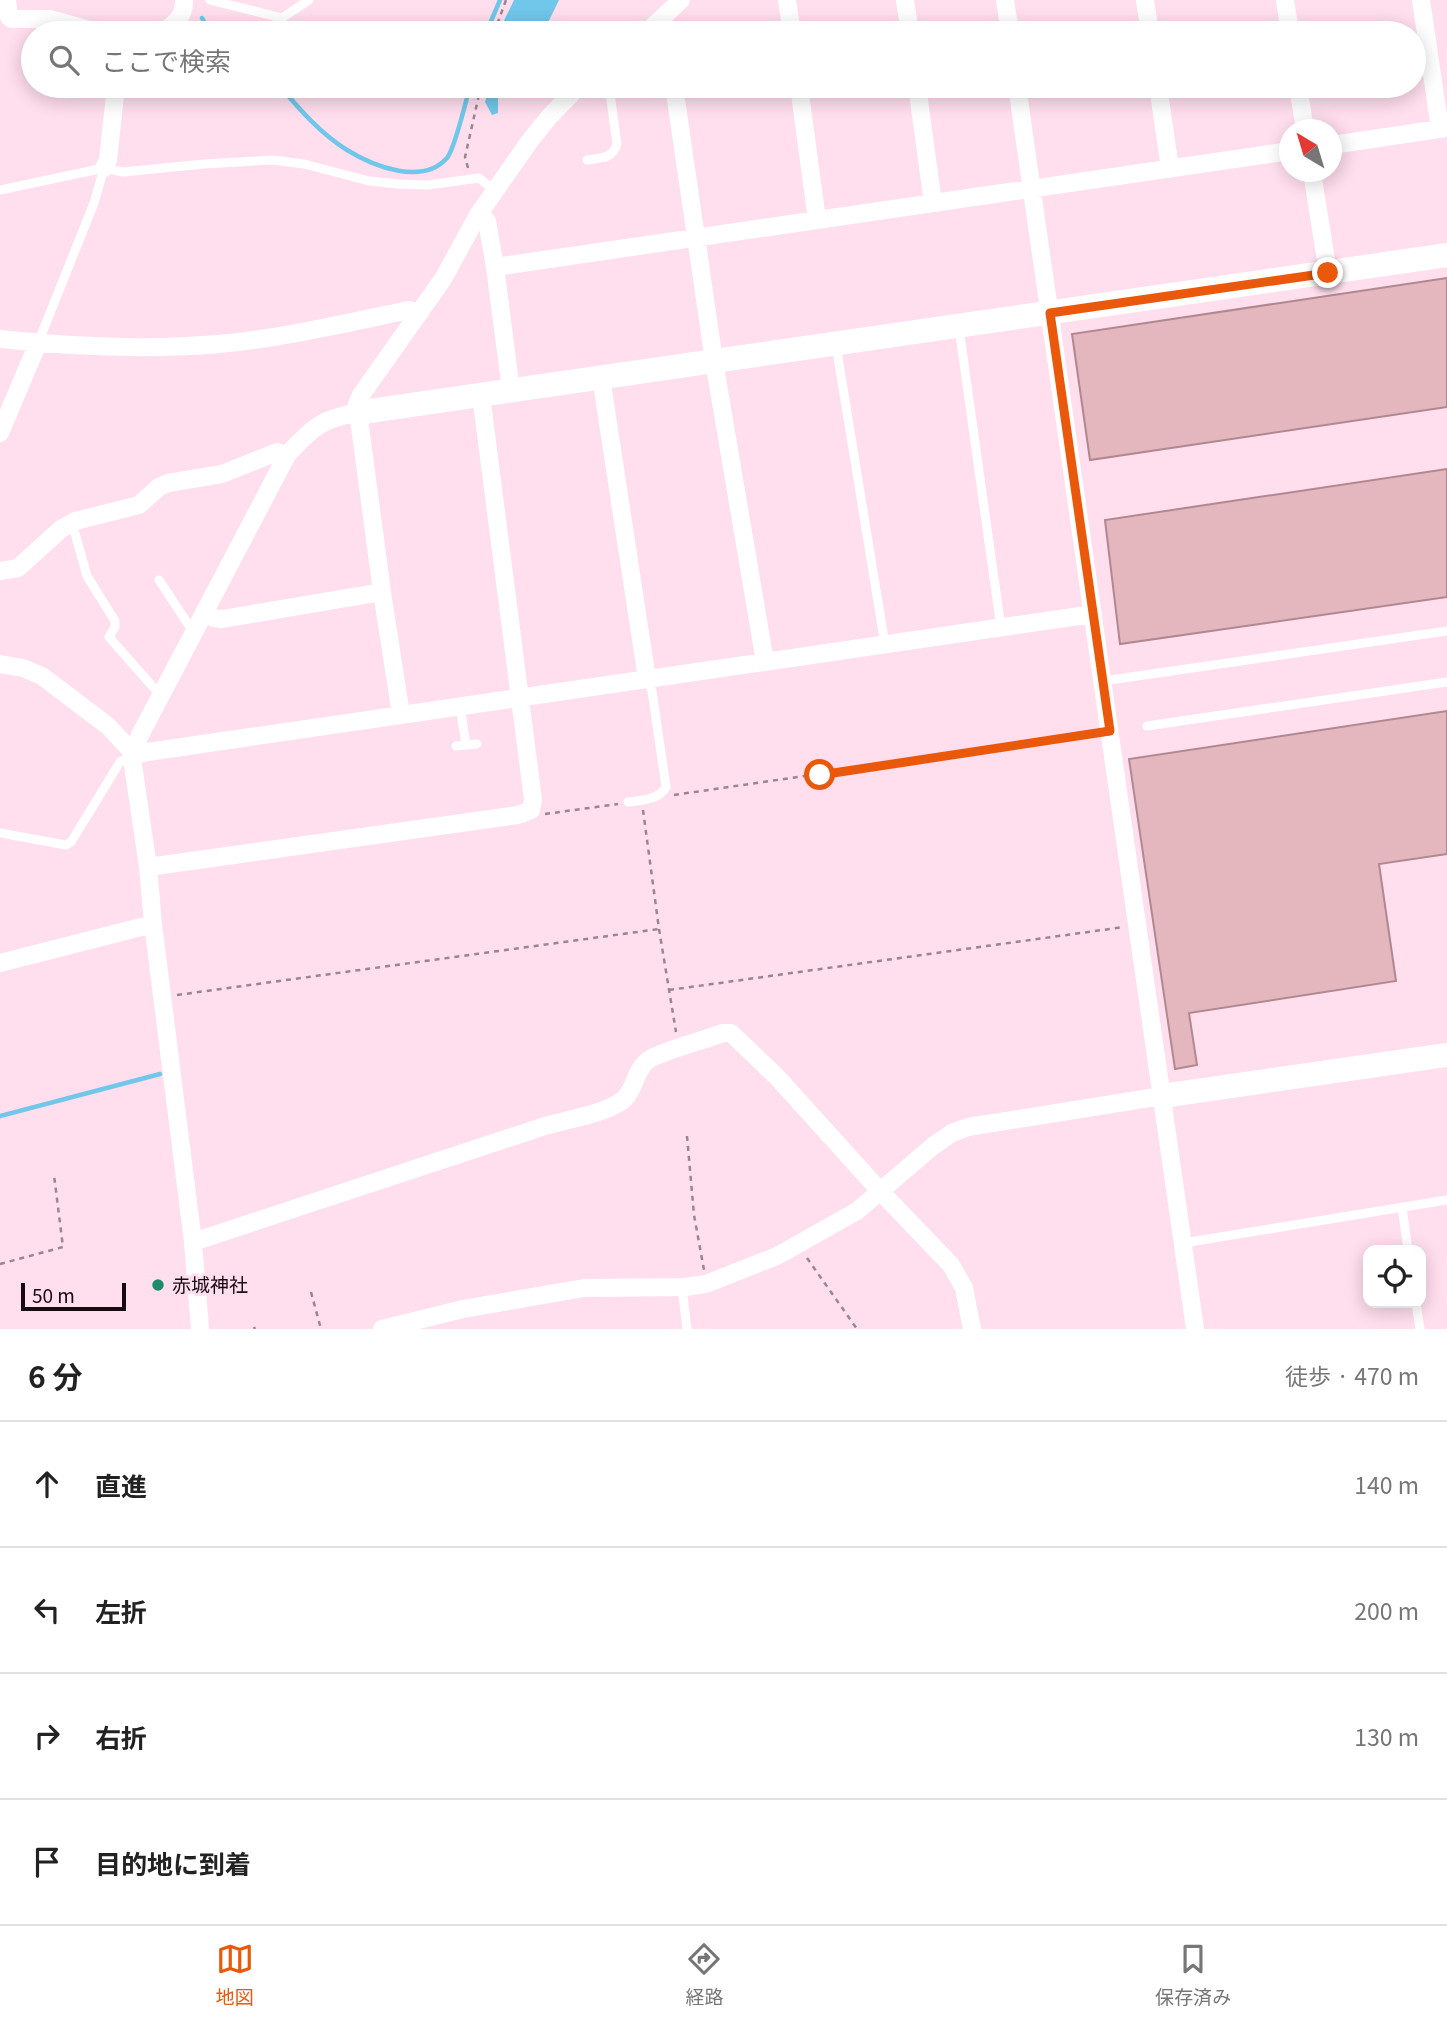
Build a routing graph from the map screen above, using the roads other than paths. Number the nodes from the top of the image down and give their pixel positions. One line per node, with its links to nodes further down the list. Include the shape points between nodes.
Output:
1 (7, 0): 12 (street, via 12,19)
2 (184, 0): 13 (street)
3 (210, 0): 4 (lane, via 282,18)
4 (309, 0)
5 (681, 0): 14 (street)
6 (787, 0): 15 (street)
7 (905, 0): 16 (street)
8 (1005, 0): 17 (street)
9 (1145, 0): 18 (street)
10 (1285, 0): 19 (street)
11 (1421, 0): 20 (street)
12 (57, 21)
13 (175, 21)
14 (664, 21)
15 (790, 21)
16 (908, 21)
17 (1008, 21)
18 (1148, 21)
19 (1288, 21)
20 (1425, 21)
21 (1426, 29): 32 (street)
22 (115, 98): 36 (street)
23 (567, 98): 41 (street)
24 (610, 98): 35 (lane, via 615,152)
25 (676, 98): 45 (street)
26 (801, 98): 44 (street)
27 (919, 98): 42 (street)
28 (1019, 98): 39 (street)
29 (1160, 98): 37 (street)
30 (1300, 98): 31 (street)
31 (1303, 119)
32 (1443, 129): 33 (street)
33 (1342, 144)
34 (1279, 153): 37 (street)
35 (587, 160)
36 (104, 168): 40 (lane); 41 (lane, via 123,172 273,160 398,184 479,178); 53 (lane)
37 (1170, 168): 39 (street)
38 (1314, 182): 48 (street)
39 (1032, 189): 42 (street); 50 (street)
40 (0, 190)
41 (495, 191): 43 (street)
42 (933, 203): 44 (street)
43 (478, 215): 47 (street, via 487,221); 49 (street)
44 (817, 220): 45 (street)
45 (697, 238): 47 (street); 55 (street)
46 (1447, 255): 48 (street)
47 (495, 267): 57 (street)
48 (1328, 273): 50 (street)
49 (420, 313): 53 (street, via 409,310 223,344 163,348); 59 (street, via 361,395)
50 (1050, 313): 51 (street); 67 (street)
51 (959, 326): 54 (street); 68 (lane)
52 (0, 340): 53 (street)
53 (38, 343): 60 (street)
54 (836, 344): 55 (street); 71 (lane)
55 (713, 361): 56 (street); 72 (street)
56 (601, 377): 57 (street); 74 (street)
57 (511, 390): 58 (street)
58 (481, 395): 59 (street); 78 (street)
59 (356, 413): 61 (street, via 326,419); 65 (street)
60 (0, 433)
61 (287, 455): 62 (street, via 277,452 222,474 168,483 139,505); 66 (street)
62 (70, 524): 63 (street, via 18,568); 77 (lane, via 88,576 115,621 109,637)
63 (0, 570)
64 (159, 580): 69 (lane)
65 (382, 592): 66 (street, via 222,619); 80 (street)
66 (205, 612): 69 (street)
67 (1093, 614): 68 (street); 75 (street)
68 (1001, 628): 71 (street)
69 (196, 630): 77 (street)
70 (1447, 631): 75 (lane)
71 (884, 645): 72 (street)
72 (765, 662): 74 (street)
73 (0, 664): 83 (street, via 43,676 108,726)
74 (647, 679): 78 (street); 84 (lane, via 666,787 663,793)
75 (1103, 681): 90 (street)
76 (1447, 682): 81 (lane)
77 (162, 694): 83 (street)
78 (520, 698): 79 (street); 86 (street, via 531,810)
79 (460, 706): 80 (street); 82 (lane, via 461,746)
80 (401, 715): 83 (street)
81 (1147, 726)
82 (477, 744)
83 (134, 754): 85 (lane, via 120,762 66,845); 86 (street)
84 (628, 802)
85 (0, 833)
86 (148, 867): 87 (street)
87 (153, 925): 88 (street); 94 (street)
88 (0, 963)
89 (1447, 1055): 90 (street)
90 (1162, 1096): 91 (street, via 951,1133); 95 (street)
91 (881, 1192): 94 (street, via 777,1077 730,1033 723,1033 649,1060 622,1102); 97 (street, via 857,1211 777,1255 706,1284); 102 (street, via 959,1277)
92 (1447, 1200): 93 (lane)
93 (1402, 1207): 95 (lane); 96 (lane)
94 (193, 1242): 99 (street)
95 (1183, 1243): 103 (street)
96 (1407, 1245)
97 (685, 1287): 100 (street, via 583,1288); 101 (lane)
98 (1417, 1308): 104 (lane)
99 (200, 1329)
100 (382, 1329)
101 (687, 1329)
102 (972, 1329)
103 (1195, 1329)
104 (1420, 1329)

